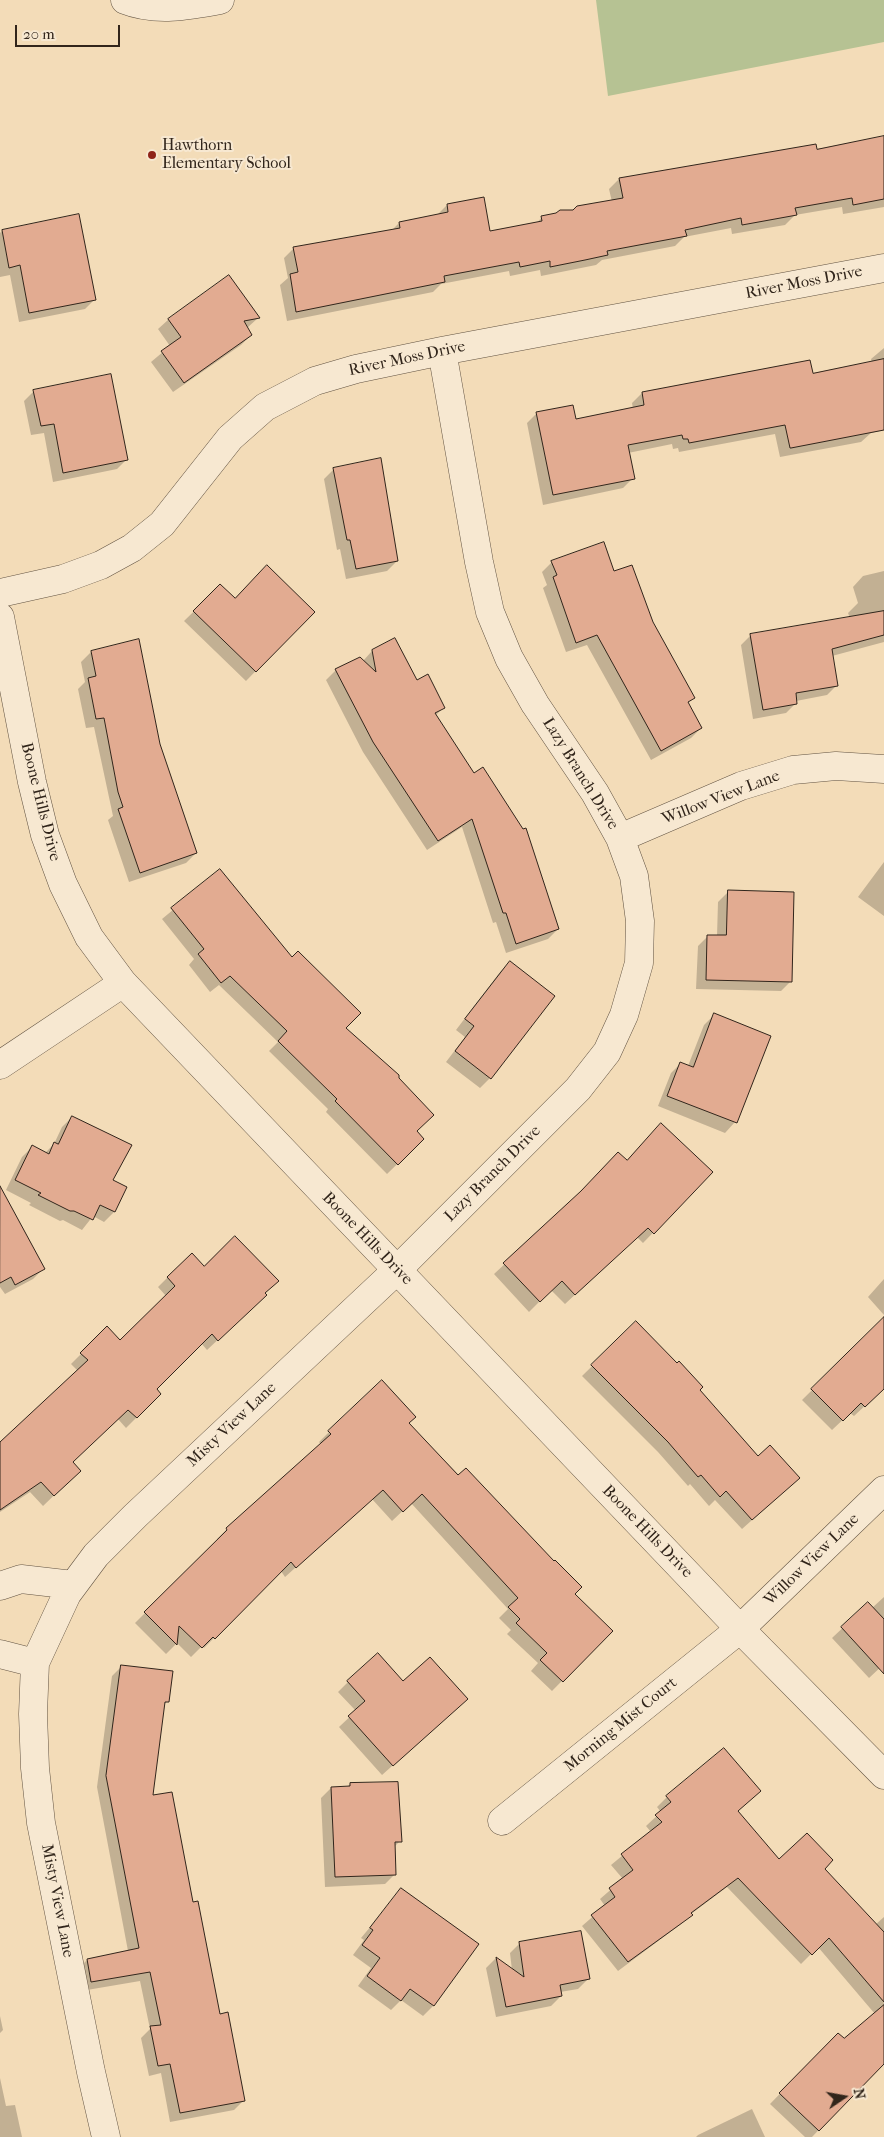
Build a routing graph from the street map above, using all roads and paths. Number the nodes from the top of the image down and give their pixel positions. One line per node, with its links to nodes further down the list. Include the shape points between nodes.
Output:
1 (125, 0): 2 (street, via 141,6 190,6)
2 (220, 0)
3 (884, 268): 4 (street, River Moss Drive)
4 (442, 351): 5 (street, River Moss Drive, via 315,381 265,407 230,438 162,524 132,548 63,579); 8 (street, Lazy Branch Drive, via 490,612 509,658 535,704 565,745)
5 (0, 593)
6 (0, 617): 9 (street, Boone Hills Drive, via 45,835 63,884 89,937)
7 (884, 769): 8 (street, Willow View Lane, via 836,766 793,770 741,786)
8 (620, 838): 11 (street, Lazy Branch Drive, via 634,876 640,921 639,963 624,1015 607,1052 578,1090)
9 (123, 983): 10 (street); 11 (street, Boone Hills Drive)
10 (0, 1065)
11 (397, 1270): 13 (street, Misty View Lane, via 135,1516 96,1555); 15 (street, Boone Hills Drive)
12 (884, 1490): 15 (street, Willow View Lane)
13 (74, 1585): 14 (street, via 21,1579); 17 (street, Misty View Lane)
14 (0, 1586)
15 (740, 1629): 18 (street, Boone Hills Drive); 19 (street, Morning Mist Court)
16 (0, 1654): 17 (street)
17 (35, 1663): 20 (street, Misty View Lane, via 35,1768 42,1823)
18 (884, 1775)
19 (502, 1821)
20 (106, 2137)

